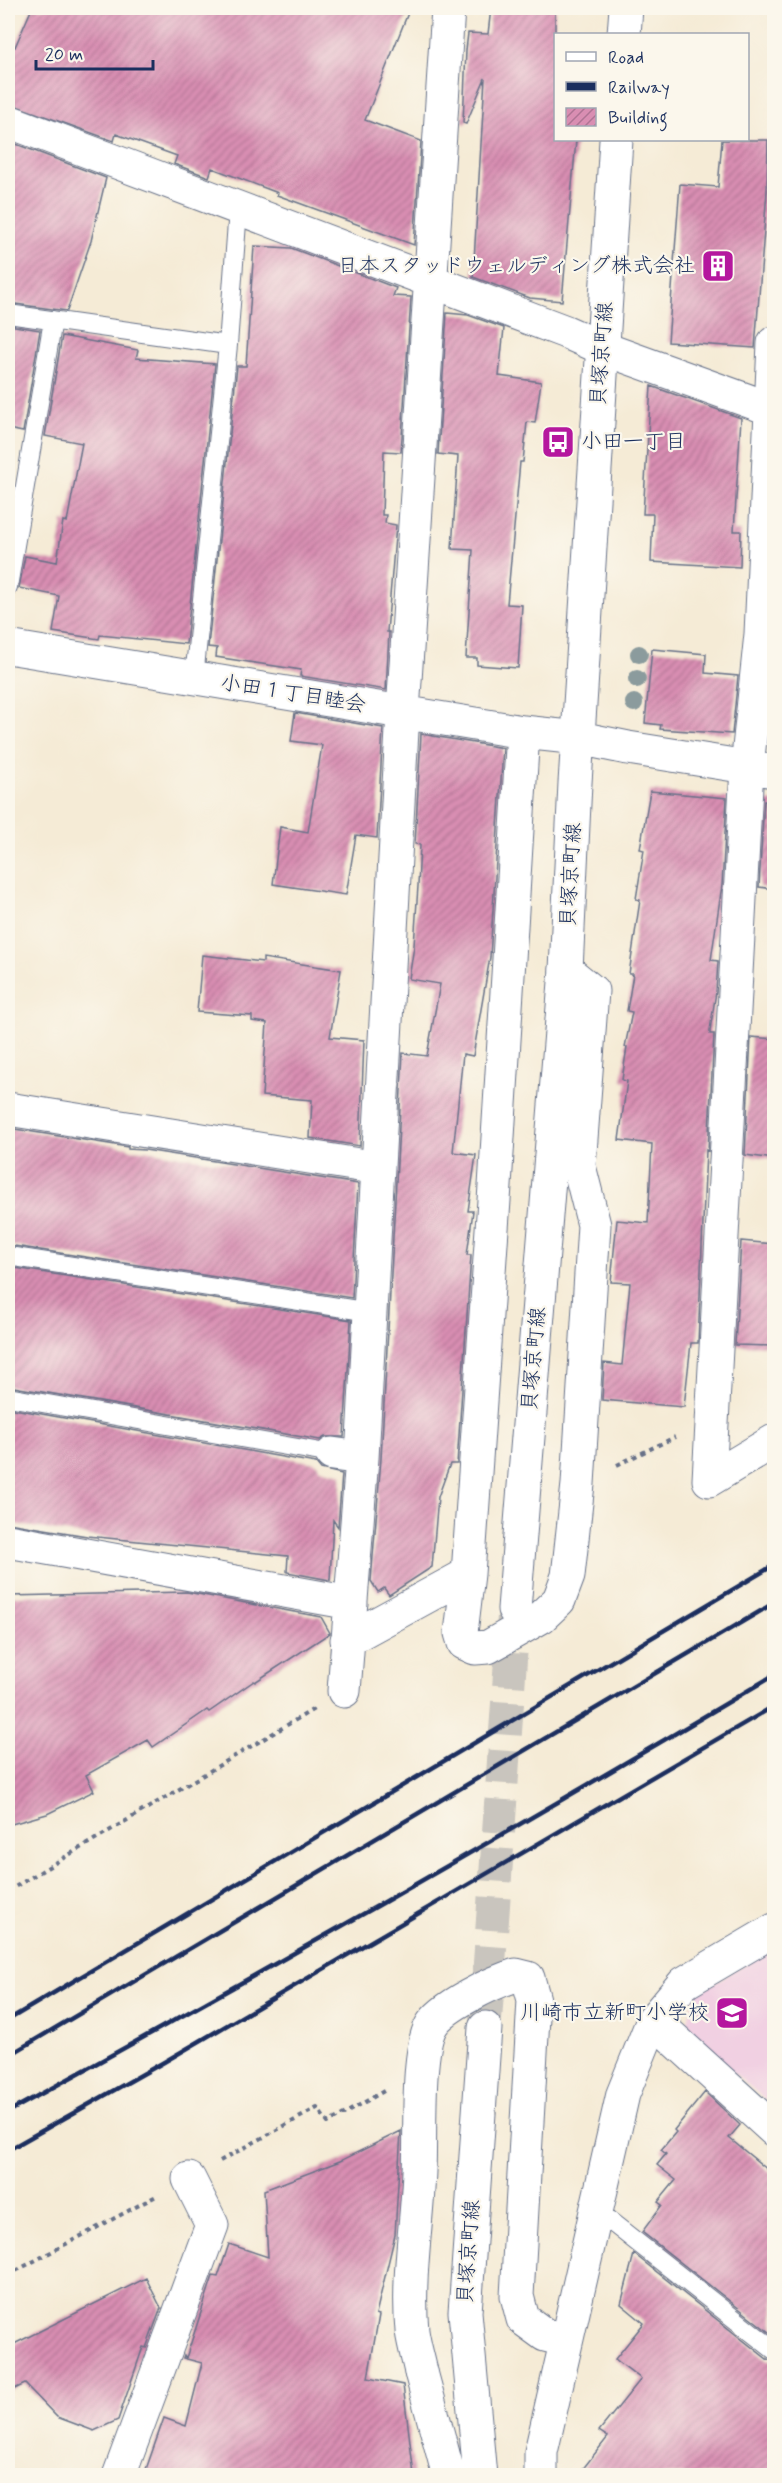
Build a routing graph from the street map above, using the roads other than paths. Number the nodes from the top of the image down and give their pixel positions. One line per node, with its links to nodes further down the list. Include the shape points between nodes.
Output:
1 (448, 8): 7 (street)
2 (626, 8): 3 (street)
3 (624, 33)
4 (8, 121): 6 (street)
5 (616, 141): 12 (street, 貝塚京町線)
6 (238, 209): 7 (street); 11 (lane)
7 (431, 281): 12 (street); 19 (street)
8 (8, 314): 9 (lane)
9 (52, 320): 11 (lane); 15 (lane)
10 (774, 342): 13 (street)
11 (228, 345): 18 (lane)
12 (602, 348): 13 (street); 21 (street, 貝塚京町線)
13 (772, 410): 14 (street)
14 (770, 525): 16 (street)
15 (8, 587)
16 (768, 635): 22 (street)
17 (8, 647): 18 (street, 小田１丁目睦会)
18 (194, 678): 19 (street, 小田１丁目睦会)
19 (403, 712): 20 (street, 小田１丁目睦会); 25 (street)
20 (523, 732): 21 (street, 小田１丁目睦会); 32 (street)
21 (579, 738): 22 (street, 小田１丁目睦会); 23 (street, 貝塚京町線)
22 (760, 769): 29 (street, via 709,1480)
23 (566, 970): 32 (street, via 592,992 579,1166 594,1225 578,1484 568,1576 559,1600 541,1617 488,1647 475,1648 464,1643 461,1633); 34 (street, 貝塚京町線)
24 (8, 1109): 25 (street)
25 (378, 1168): 27 (street)
26 (8, 1256): 27 (lane)
27 (370, 1312): 30 (street)
28 (8, 1397): 30 (lane)
29 (774, 1441)
30 (347, 1456): 33 (street)
31 (8, 1541): 33 (street)
32 (468, 1574): 35 (street)
33 (351, 1603): 35 (street)
34 (514, 1610)
35 (347, 1640): 36 (street)
36 (344, 1691)
37 (774, 1930): 38 (street, via 684,1983)
38 (653, 2020): 40 (street); 42 (street, via 622,2094)
39 (485, 2028): 47 (street, 貝塚京町線, via 465,2312)
40 (774, 2130)
41 (189, 2179): 45 (street, via 212,2225)
42 (596, 2210): 43 (street); 44 (lane)
43 (565, 2340): 46 (street, via 545,2335 523,2319 517,2296 534,2000 528,1978 516,1975 446,2009 430,2027 425,2042 412,2332); 48 (street, via 541,2452)
44 (774, 2350)
45 (119, 2475)
46 (449, 2475)
47 (480, 2475)
48 (541, 2475)

